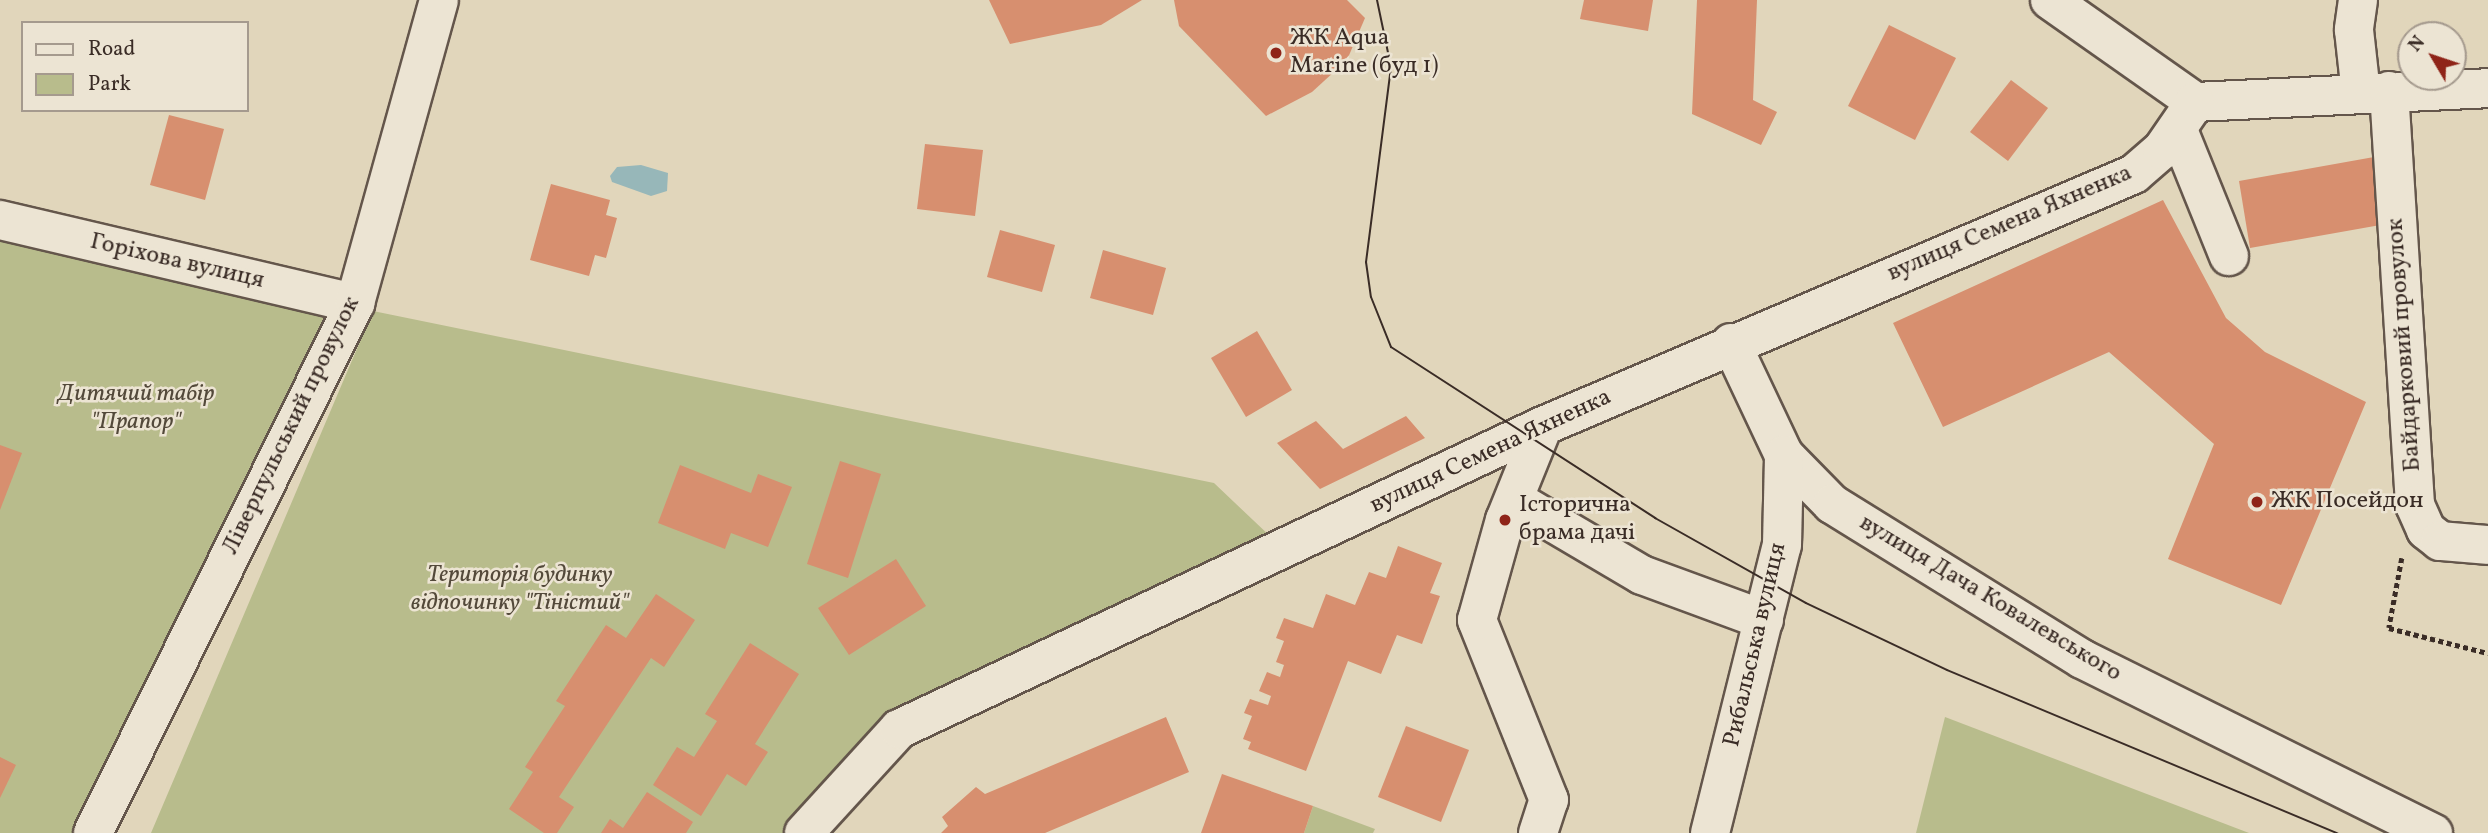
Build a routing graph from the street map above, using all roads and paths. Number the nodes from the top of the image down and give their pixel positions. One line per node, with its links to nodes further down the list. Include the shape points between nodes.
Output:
1 (439, 0): 9 (street, Ліверпульський провулок)
2 (2050, 0): 6 (street)
3 (2358, 0): 5 (street, via 2354,30)
4 (2488, 88): 5 (street)
5 (2375, 92): 6 (street); 14 (street, Байдарковий провулок, via 2415,505 2426,530 2440,541)
6 (2187, 116): 8 (street); 10 (street, вулиця Семена Яхненка, via 2134,174)
7 (0, 220): 9 (street, Горіхова вулиця)
8 (2229, 256)
9 (355, 303): 18 (street, Ліверпульський провулок)
10 (1731, 343): 11 (street, вулиця Семена Яхненка); 12 (street, вулиця Дача Ковалевського)
11 (1543, 426): 13 (street); 19 (street, вулиця Семена Яхненка, via 899,729)
12 (1784, 455): 16 (street, Рибальська вулиця, via 1782,545); 22 (street, вулиця Дача Ковалевського, via 1832,504 2082,659)
13 (1515, 500): 16 (street, via 1642,575); 20 (street, via 1477,620 1549,800)
14 (2488, 545)
15 (2403, 553): 17 (path, via 2389,628)
16 (1764, 620): 21 (street, Рибальська вулиця)
17 (2488, 653)
18 (93, 833)
19 (804, 833)
20 (1538, 833)
21 (1710, 833)
22 (2433, 833)

